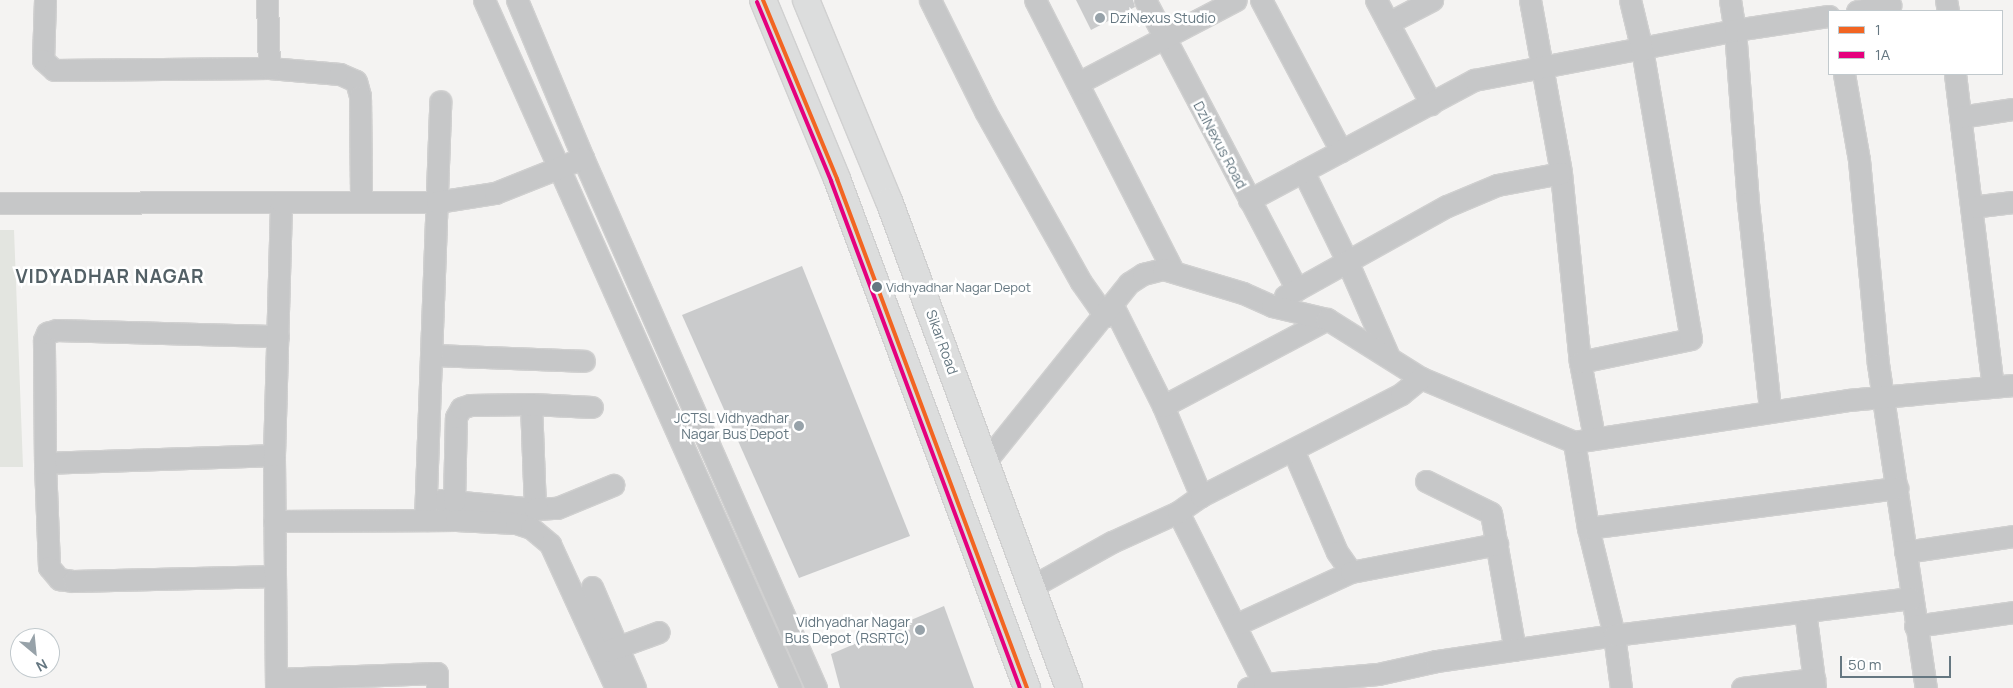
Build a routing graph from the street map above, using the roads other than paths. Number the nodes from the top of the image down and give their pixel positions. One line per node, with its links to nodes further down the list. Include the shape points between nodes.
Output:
1 (45, 0): 24 (street, via 43,60 54,70)
2 (267, 0): 24 (street)
3 (484, 0): 35 (street)
4 (517, 0): 34 (street)
5 (763, 0): 105 (main road, via 837,179)
6 (807, 0): 67 (main road, Sikar Road, via 889,201)
7 (930, 0): 49 (street, via 985,111 1081,282)
8 (1035, 0): 28 (street)
9 (1145, 0): 22 (street, DziNexus Road)
10 (1236, 0): 22 (street)
11 (1261, 0): 33 (street)
12 (1376, 0): 20 (street)
13 (1432, 0): 20 (street)
14 (1530, 0): 25 (street)
15 (1630, 0): 23 (street)
16 (1730, 0): 21 (street)
17 (1890, 5): 18 (street)
18 (1862, 10)
19 (1828, 16): 21 (street)
20 (1388, 23): 30 (street)
21 (1735, 30): 23 (street); 62 (street, via 1748,203)
22 (1164, 37): 28 (street); 39 (street, DziNexus Road)
23 (1642, 50): 25 (street); 55 (street, via 1691,339)
24 (269, 68): 38 (street, via 340,74 356,81 360,96)
25 (1543, 68): 30 (street, via 1474,80); 37 (street)
26 (1844, 75): 58 (street, via 1859,160 1878,364)
27 (1955, 75): 32 (street)
28 (1078, 83): 46 (street)
29 (440, 101): 41 (street)
30 (1430, 104): 33 (street)
31 (2013, 109): 32 (street)
32 (1960, 117): 44 (street)
33 (1341, 151): 36 (street)
34 (583, 158): 35 (street); 104 (street)
35 (559, 169): 41 (street, via 495,193); 103 (street)
36 (1303, 172): 39 (street); 45 (street)
37 (1561, 174): 45 (street, via 1497,184 1447,206); 55 (street)
38 (361, 200): 40 (street); 41 (street)
39 (1249, 200): 47 (street, DziNexus Road)
40 (282, 202): 43 (street); 51 (street)
41 (437, 202): 52 (street)
42 (2013, 202): 44 (street)
43 (0, 203)
44 (1971, 207): 57 (street)
45 (1347, 261): 47 (street); 53 (street)
46 (1173, 271): 48 (street, via 1243,293); 49 (street, via 1163,269 1143,274 1129,283)
47 (1297, 288): 48 (street)
48 (1272, 306): 50 (street)
49 (1109, 311): 60 (street); 67 (street)
50 (1327, 319): 53 (street); 60 (street)
51 (278, 336): 66 (street); 68 (street, via 57,330 48,333 44,340)
52 (431, 355): 54 (street); 73 (street)
53 (1389, 357): 56 (street)
54 (584, 361)
55 (1580, 362): 63 (street)
56 (1421, 378): 64 (street); 65 (street, via 1401,394)
57 (2003, 385): 58 (street)
58 (1885, 396): 62 (street); 71 (street)
59 (531, 404): 61 (street); 74 (street, via 461,408 456,417); 75 (street)
60 (1163, 406): 72 (street)
61 (592, 407)
62 (1770, 410): 63 (street)
63 (1594, 437): 64 (street)
64 (1574, 442): 79 (street)
65 (1293, 450): 72 (street); 83 (street, via 1337,552)
66 (274, 455): 68 (street); 78 (street)
67 (985, 462): 86 (main road, Sikar Road)
68 (45, 463): 84 (street, via 49,567 59,579 74,582)
69 (1426, 481): 81 (street, via 1492,512)
70 (613, 484): 75 (street, via 557,508)
71 (1896, 488): 79 (street); 82 (street)
72 (1201, 496): 76 (street)
73 (426, 498): 74 (street); 77 (street)
74 (454, 502): 75 (street)
75 (536, 509)
76 (1178, 512): 86 (street, via 1112,542); 90 (street)
77 (425, 520): 78 (street); 94 (street, via 516,523 531,528 550,544)
78 (274, 521): 84 (street)
79 (1588, 528): 93 (street)
80 (2013, 536): 82 (street)
81 (1497, 544): 83 (street); 95 (street)
82 (1905, 552): 87 (street)
83 (1351, 572): 90 (street)
84 (275, 576): 97 (street)
85 (592, 588): 94 (street)
86 (1031, 588): 106 (main road, Sikar Road)
87 (1911, 598): 88 (street); 91 (street)
88 (1805, 611): 93 (street); 98 (street)
89 (2013, 612): 91 (street)
90 (1235, 624): 99 (street)
91 (1915, 626): 109 (street)
92 (658, 632): 94 (street)
93 (1614, 635): 95 (street); 107 (street)
94 (611, 650): 101 (street); 102 (street)
95 (1515, 650): 96 (street)
96 (1380, 681): 99 (street)
97 (276, 683): 100 (street, via 437,673)
98 (1814, 684): 108 (street)
99 (1256, 686)
100 (437, 688)
101 (616, 688)
102 (635, 688)
103 (791, 688)
104 (816, 688)
105 (1026, 688)
106 (1069, 688)
107 (1621, 688)
108 (1742, 688)
109 (1926, 688)

